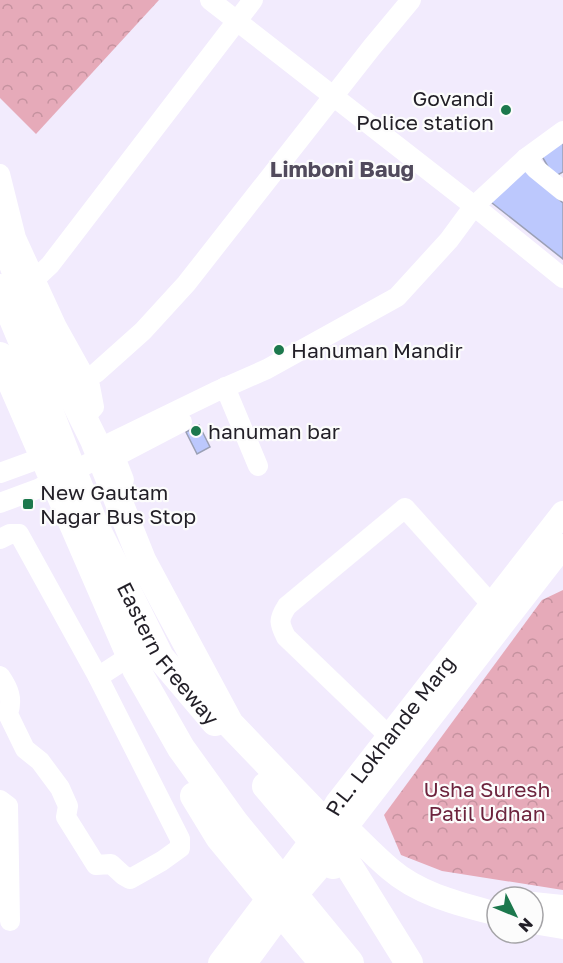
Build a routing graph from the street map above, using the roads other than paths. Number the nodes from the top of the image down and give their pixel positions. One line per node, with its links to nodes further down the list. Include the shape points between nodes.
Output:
1 (210, 0): 4 (street)
2 (253, 0): 4 (street)
3 (411, 0): 5 (street)
4 (236, 21): 5 (street); 13 (street, via 50,265)
5 (334, 97): 10 (street); 16 (street, via 186,284 143,331)
6 (563, 131): 7 (street)
7 (526, 158): 9 (street); 10 (street)
8 (0, 174): 13 (street, via 16,238)
9 (563, 191)
10 (474, 206): 12 (street); 17 (street, via 397,297)
11 (0, 228): 19 (highway, via 29,309)
12 (563, 278)
13 (35, 279): 19 (street, via 90,386)
14 (0, 288): 50 (highway, Eastern Freeway, via 95,526 160,657 279,802)
15 (0, 356): 30 (highway, Eastern Freeway)
16 (96, 373)
17 (227, 392): 19 (street); 21 (street)
18 (0, 393): 20 (highway)
19 (102, 444): 20 (street); 23 (street); 25 (street); 35 (highway, via 142,560 230,724)
20 (31, 461): 22 (street); 23 (highway)
21 (258, 466)
22 (0, 472)
23 (40, 488): 24 (street); 30 (highway)
24 (0, 503)
25 (136, 511)
26 (561, 518): 29 (main road, P.L. Lokhande Marg)
27 (0, 539): 30 (street, via 19,534)
28 (560, 554): 32 (main road, P.L. Lokhande Marg)
29 (492, 605): 32 (main road, P.L. Lokhande Marg); 33 (street, via 405,508 287,606 280,617 286,638)
30 (118, 670): 31 (street, via 180,839 180,848 130,879 111,864 96,865 66,817 68,806 60,788 40,761 25,749 16,732 8,714 11,697); 36 (highway, via 246,851); 46 (highway, via 219,837); 48 (highway, Eastern Freeway, via 181,747 235,824)
31 (0, 676)
32 (428, 704): 33 (main road, P.L. Lokhande Marg); 35 (main road, P.L. Lokhande Marg)
33 (389, 736): 35 (main road, P.L. Lokhande Marg)
34 (0, 800): 41 (street, via 8,806)
35 (338, 822): 36 (main road, P.L. Lokhande Marg); 37 (main road, via 384,846 419,873 455,889); 40 (main road, via 391,871 424,891); 49 (highway)
36 (282, 895): 44 (main road, P.L. Lokhande Marg); 45 (main road, P.L. Lokhande Marg); 47 (highway)
37 (485, 896)
38 (545, 905): 39 (main road)
39 (563, 907)
40 (485, 911)
41 (10, 921)
42 (545, 924): 43 (main road)
43 (563, 927)
44 (220, 963)
45 (245, 963)
46 (323, 963)
47 (339, 963)
48 (350, 963)
49 (409, 963)
50 (422, 963)

